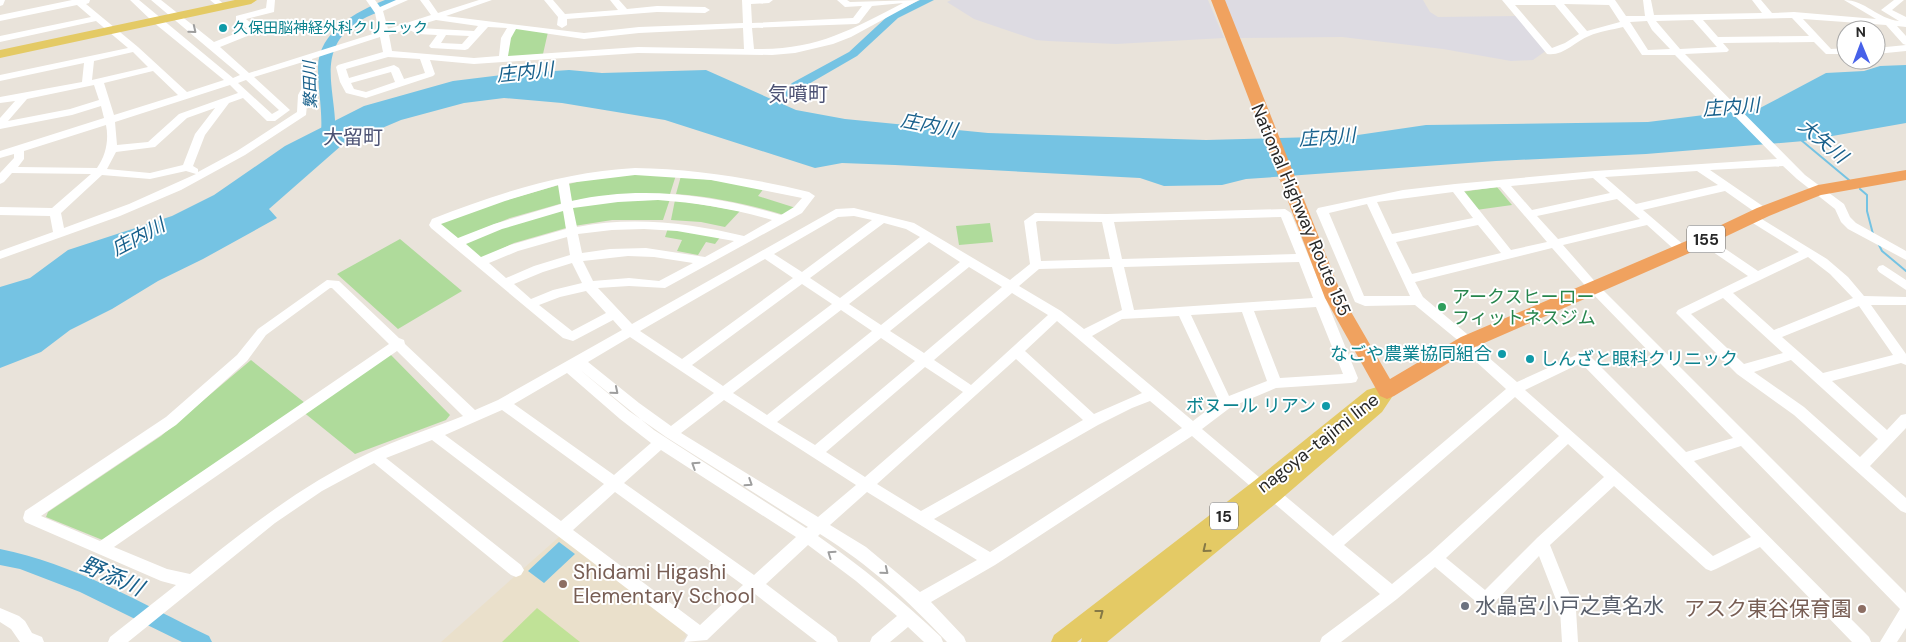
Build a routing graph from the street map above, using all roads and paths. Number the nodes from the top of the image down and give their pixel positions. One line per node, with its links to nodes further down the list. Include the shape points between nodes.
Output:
1 (134, 0): 41 (street)
2 (155, 0): 34 (street)
3 (251, 0): 25 (main road)
4 (271, 0): 63 (street, via 271,10 238,18 254,30)
5 (404, 0): 27 (street)
6 (488, 0): 35 (street)
7 (548, 0): 36 (street)
8 (614, 0): 31 (street)
9 (769, 0): 21 (street)
10 (841, 0): 26 (street, via 848,5)
11 (904, 0): 26 (street)
12 (915, 0): 46 (street)
13 (1218, 0): 139 (highway, National Highway Route 155)
14 (1646, 0): 40 (street)
15 (1756, 0): 32 (street)
16 (1848, 0): 30 (street)
17 (1870, 0): 30 (street)
18 (1900, 0): 44 (street, via 1886,10)
19 (82, 1): 37 (street); 38 (street)
20 (428, 1): 35 (street)
21 (746, 1): 49 (street)
22 (1507, 1): 23 (street); 57 (street, via 1550,52)
23 (1557, 1): 24 (street); 57 (street)
24 (1612, 1): 42 (street)
25 (218, 3): 34 (main road)
26 (869, 3): 46 (street)
27 (376, 4): 54 (street)
28 (658, 4): 29 (street); 31 (street)
29 (705, 5): 50 (street)
30 (1860, 7): 43 (street)
31 (624, 12): 36 (street)
32 (1769, 15): 33 (street); 39 (street)
33 (1794, 15): 43 (street); 60 (street)
34 (175, 16): 41 (main road); 63 (street, one-way to 63)
35 (437, 16): 45 (street); 47 (street)
36 (563, 17): 55 (street)
37 (0, 18)
38 (98, 18): 51 (street); 59 (street)
39 (1696, 18): 40 (street); 61 (street)
40 (1650, 19): 42 (street); 68 (street)
41 (156, 20): 51 (main road); 81 (street)
42 (1625, 21): 57 (street); 68 (street, via 1645,53)
43 (1888, 22): 44 (street); 62 (street)
44 (1906, 22)
45 (484, 24): 48 (street); 56 (street)
46 (860, 24): 58 (street); 58 (street, via 839,38)
47 (409, 25): 53 (street, via 417,31); 54 (street)
48 (513, 26): 55 (street); 76 (street, via 506,38)
49 (748, 26): 50 (street); 58 (street); 69 (street)
50 (706, 27): 52 (street)
51 (113, 30): 65 (street); 71 (main road)
52 (639, 30): 55 (street, via 584,36); 66 (street)
53 (443, 32): 56 (street); 56 (street, via 434,46 465,47)
54 (383, 33): 72 (street); 73 (street)
55 (560, 33)
56 (476, 34)
57 (1585, 34)
58 (812, 35): 69 (street, via 787,51)
59 (0, 39)
60 (1816, 39): 61 (street); 70 (street, via 1829,52)
61 (1715, 40): 68 (street, via 1724,50)
62 (1906, 42)
63 (214, 46): 78 (street)
64 (1906, 48): 67 (street)
65 (135, 49): 75 (street); 77 (street)
66 (638, 50): 69 (street); 76 (street)
67 (1886, 50)
68 (1677, 51): 96 (street)
69 (749, 52)
70 (1836, 52)
71 (0, 54)
72 (388, 54): 74 (street); 82 (street, via 341,67)
73 (308, 57): 78 (street); 102 (street, via 309,84 302,95 302,113 264,140)
74 (424, 57): 76 (street, via 474,61); 83 (street, via 430,74)
75 (89, 59): 79 (street); 84 (street)
76 (503, 59)
77 (155, 68): 80 (street); 87 (street)
78 (247, 76): 81 (street); 85 (street, via 285,110 271,119)
79 (0, 78)
80 (98, 81): 84 (street); 89 (street)
81 (231, 81): 85 (street); 87 (street)
82 (345, 82): 83 (street, via 350,91 366,94); 83 (street, via 394,68)
83 (400, 82)
84 (87, 84): 86 (street)
85 (245, 94): 90 (street)
86 (24, 96): 88 (street); 92 (street)
87 (185, 96): 91 (street)
88 (0, 100)
89 (104, 102): 91 (street); 92 (street, via 72,112)
90 (225, 102): 94 (street, via 184,116 151,145); 97 (street, via 200,134)
91 (109, 120): 93 (street); 94 (street, via 113,131)
92 (0, 125)
93 (20, 149): 95 (street); 99 (street, via 18,159)
94 (111, 149): 100 (street, via 109,160)
95 (0, 155)
96 (1786, 162): 98 (street); 109 (street)
97 (187, 166): 100 (street, via 150,176); 102 (street)
98 (1699, 167): 101 (street); 107 (street)
99 (8, 170): 100 (street); 104 (street)
100 (100, 171): 116 (street)
101 (1596, 174): 106 (street); 110 (street)
102 (201, 175): 126 (street, via 134,207)
103 (1906, 176): 109 (highway, 155)
104 (0, 180)
105 (563, 181): 112 (street); 121 (street, via 645,171 780,188 809,196 798,210); 131 (street, via 504,196 436,222 435,225)
106 (1502, 183): 108 (street); 118 (street)
107 (1727, 187): 113 (street); 119 (street)
108 (1455, 188): 111 (street); 123 (street)
109 (1818, 190): 119 (highway, 155); 140 (street, via 1840,207 1845,219 1863,233)
110 (1620, 196): 113 (street); 118 (street)
111 (1370, 200): 114 (street); 128 (street)
112 (566, 205): 121 (street, via 635,196 691,198 725,202); 125 (street); 131 (street, via 527,215)
113 (1634, 208): 124 (street)
114 (1322, 211): 117 (street); 158 (street, via 1359,299 1365,302)
115 (0, 212): 116 (street)
116 (55, 212): 126 (street)
117 (1285, 213): 120 (street); 139 (street)
118 (1529, 214): 132 (street)
119 (1757, 215): 130 (highway, 155); 135 (street)
120 (1107, 218): 145 (street); 146 (street, via 1032,218)
121 (782, 219): 129 (street)
122 (882, 219): 127 (street, via 910,226); 136 (street, via 854,212 836,213); 150 (street)
123 (1482, 220): 128 (street); 138 (street)
124 (1648, 220): 132 (street); 133 (street)
125 (572, 230): 129 (street, via 617,224 668,224); 141 (street); 144 (street, via 524,244)
126 (59, 234): 137 (street)
127 (928, 237): 143 (street); 163 (street)
128 (1389, 239): 151 (street)
129 (746, 240): 134 (street)
130 (1704, 240): 133 (highway, 155); 149 (street)
131 (458, 243): 144 (street)
132 (1555, 244): 138 (street); 156 (street)
133 (1681, 249): 156 (highway, 155)
134 (724, 252): 142 (street); 147 (street)
135 (1808, 253): 149 (street); 159 (street, via 1838,276)
136 (766, 254): 147 (street); 150 (street)
137 (0, 255)
138 (1509, 255): 151 (street)
139 (1310, 256): 145 (street); 161 (street); 185 (highway, National Highway Route 155)
140 (1906, 256)
141 (577, 258): 142 (street, via 644,252); 152 (street, via 554,263); 153 (street)
142 (707, 261): 153 (street, via 661,285 628,282)
143 (969, 261): 155 (street); 170 (street)
144 (481, 262): 152 (street)
145 (1118, 264): 146 (street); 168 (street)
146 (1036, 265): 155 (street)
147 (741, 268): 169 (street)
148 (1883, 269): 154 (street)
149 (1758, 277): 157 (street)
150 (804, 278): 163 (street); 180 (street)
151 (1409, 279): 158 (street)
152 (505, 283): 162 (street)
153 (589, 286): 162 (street, via 557,293); 167 (street)
154 (1906, 286)
155 (1013, 287): 166 (street); 178 (street)
156 (1594, 288): 174 (highway, 155); 200 (street)
157 (1724, 293): 172 (street); 181 (street, via 1682,312)
158 (1418, 300): 174 (street)
159 (1861, 300): 160 (street); 172 (street); 177 (street)
160 (1906, 301)
161 (1321, 302): 164 (street); 183 (street, via 1351,378)
162 (530, 304): 167 (street, via 570,337)
163 (842, 304): 170 (street); 187 (street)
164 (1246, 307): 165 (street); 183 (street)
165 (1183, 311): 168 (street); 190 (street)
166 (1057, 314): 171 (street); 175 (street)
167 (613, 315): 169 (street)
168 (1129, 315): 171 (street, via 1120,315)
169 (631, 332): 179 (street); 180 (street)
170 (882, 332): 178 (street); 194 (street)
171 (1082, 336): 188 (street)
172 (1773, 336): 176 (street)
173 (398, 343): 191 (street); 217 (street); 217 (street, via 335,284 327,284 262,332 242,358 171,421 30,515 30,518)
174 (1467, 343): 184 (street); 185 (highway, 155)
175 (1017, 352): 186 (street); 193 (street)
176 (1793, 355): 181 (street); 182 (street)
177 (1904, 359): 182 (street)
178 (926, 361): 186 (street); 201 (street)
179 (572, 363): 189 (street); 198 (street, via 611,404)
180 (683, 365): 187 (street)
181 (1742, 370): 204 (street, via 1799,411)
182 (1821, 380): 199 (street)
183 (1276, 383): 190 (street)
184 (1515, 389): 197 (street); 203 (street, via 1583,357); 216 (street)
185 (1386, 390): 208 (main road, nagoya-tajimi line / 15, via 1376,407)
186 (972, 392): 207 (street)
187 (724, 394): 194 (street); 198 (street)
188 (1152, 395): 193 (street); 195 (street)
189 (503, 404): 191 (street); 206 (street)
190 (1226, 404): 195 (street)
191 (474, 418): 196 (street)
192 (1906, 419): 199 (street)
193 (1093, 421): 210 (street)
194 (767, 422): 201 (street)
195 (1192, 429): 208 (street); 219 (street)
196 (434, 434): 202 (street); 212 (street)
197 (1569, 435): 205 (street); 218 (street)
198 (666, 437): 206 (street); 211 (street, one-way to 211); 213 (street, one-way to 198)
199 (1887, 439): 204 (street)
200 (1744, 440): 203 (street); 225 (street)
201 (817, 452): 207 (street)
202 (377, 456): 220 (street); 221 (street, via 344,471 270,518)
203 (1683, 459): 214 (street)
204 (1860, 466): 209 (street)
205 (1614, 477): 214 (street, via 1711,564); 215 (street)
206 (613, 483): 212 (street); 222 (street)
207 (867, 486): 210 (street); 211 (street)
208 (1267, 491): 216 (street); 236 (main road, nagoya-tajimi line / 15, one-way to 208); 237 (main road, nagoya-tajimi line / 15, one-way to 237)
209 (1906, 507)
210 (921, 519): 219 (street)
211 (820, 525): 213 (street); 224 (street, one-way to 224, via 861,552)
212 (562, 530): 229 (street)
213 (807, 538): 222 (street); 228 (street, one-way to 213, via 861,576)
214 (1762, 539): 240 (street)
215 (1542, 543): 218 (street, via 1486,600); 239 (street, via 1568,610)
216 (1333, 545): 223 (street)
217 (101, 548): 221 (street, via 166,576)
218 (1435, 558): 223 (street)
219 (990, 560): 224 (street)
220 (516, 570)
221 (192, 581): 231 (street)
222 (754, 584): 229 (street); 232 (street)
223 (1392, 594): 238 (street)
224 (919, 601): 235 (street)
225 (1906, 604)
226 (0, 614): 230 (street, via 21,626 27,639)
227 (1906, 614): 241 (street)
228 (909, 616): 233 (street); 234 (street)
229 (696, 638)
230 (36, 642)
231 (116, 642)
232 (830, 642)
233 (878, 642)
234 (934, 642)
235 (958, 642)
236 (1060, 642)
237 (1091, 642)
238 (1328, 642)
239 (1570, 642)
240 (1863, 642)
241 (1888, 642)

